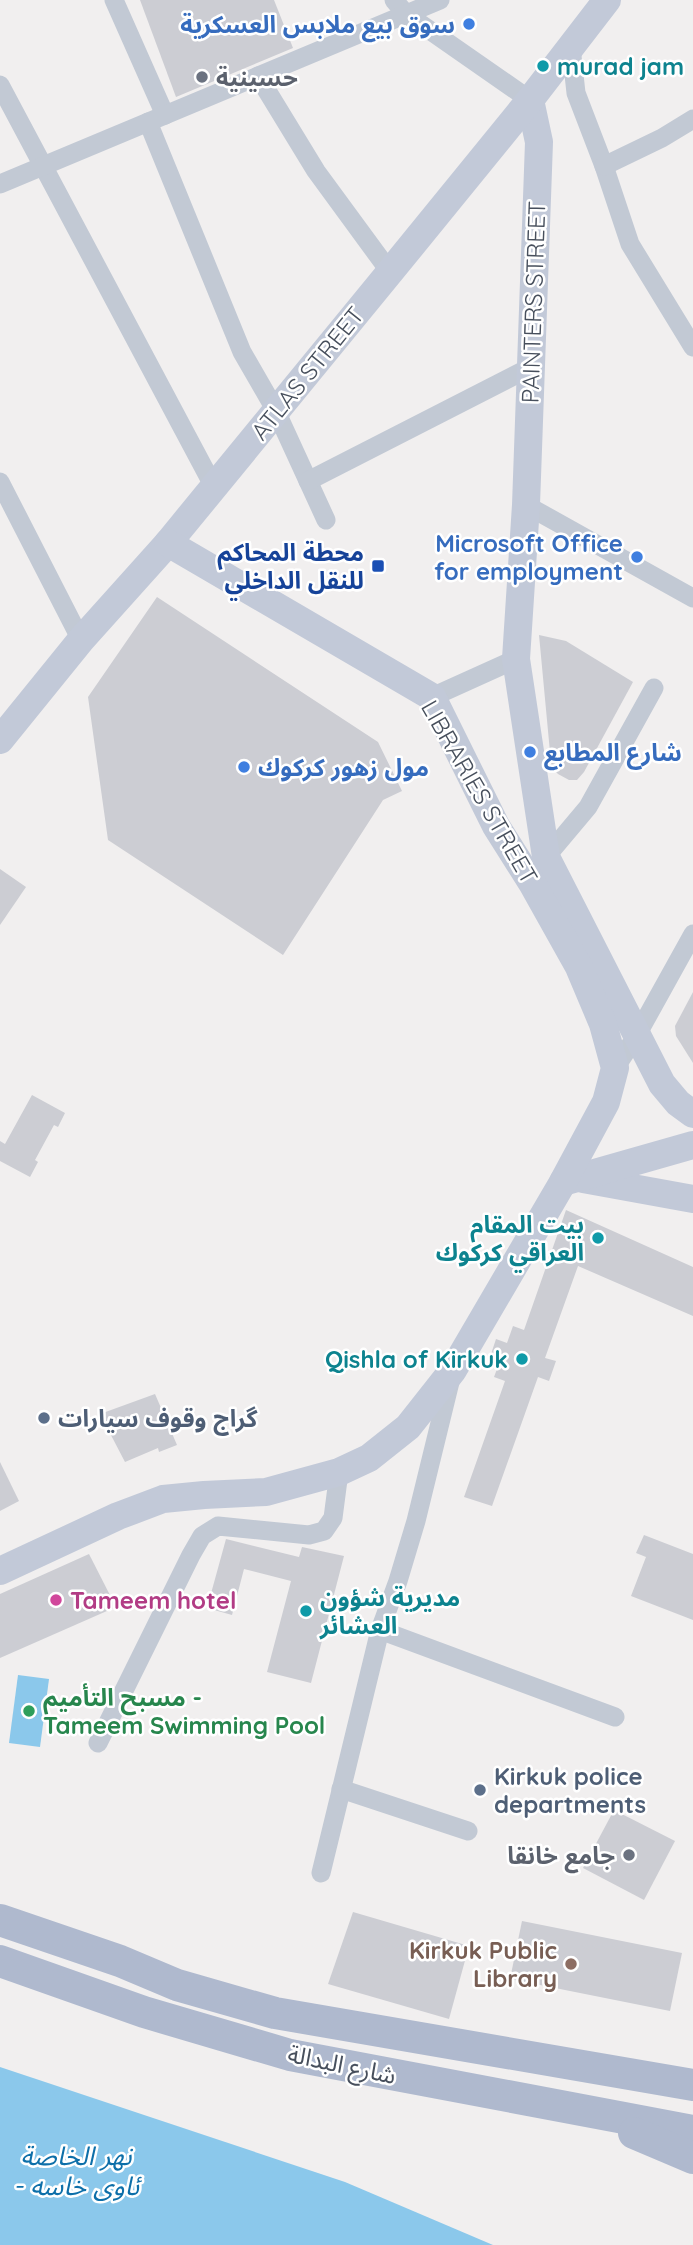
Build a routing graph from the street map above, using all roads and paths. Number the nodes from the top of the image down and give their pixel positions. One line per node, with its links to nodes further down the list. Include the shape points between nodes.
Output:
1 (114, 0): 9 (street)
2 (440, 0): 4 (street)
3 (607, 0): 5 (street, ATLAS STREET)
4 (400, 6): 6 (street); 8 (street)
5 (571, 47): 8 (street, ATLAS STREET); 12 (street, via 576,93)
6 (258, 76): 9 (street); 14 (street, via 316,171)
7 (0, 85): 11 (street)
8 (530, 100): 14 (street, ATLAS STREET); 16 (street, PAINTERS STREET, via 539,142)
9 (156, 118): 11 (street); 17 (street, via 242,352)
10 (693, 119): 12 (street)
11 (44, 166): 13 (street); 20 (street)
12 (604, 166): 15 (street, via 630,244)
13 (0, 184)
14 (390, 272): 17 (street, ATLAS STREET)
15 (693, 347)
16 (531, 367): 18 (street); 21 (street, PAINTERS STREET)
17 (276, 411): 18 (street); 20 (street, ATLAS STREET)
18 (308, 481): 22 (street)
19 (0, 482): 25 (street)
20 (214, 487): 23 (street, ATLAS STREET)
21 (526, 505): 24 (street); 26 (street, LIBRARIES STREET)
22 (326, 520)
23 (168, 543): 25 (street, ATLAS STREET); 28 (street, LIBRARIES STREET)
24 (693, 598)
25 (81, 640): 29 (street, ATLAS STREET)
26 (516, 659): 28 (street); 30 (street, LIBRARIES STREET)
27 (654, 688): 30 (street, via 588,807)
28 (432, 697): 33 (street, LIBRARIES STREET, via 496,826 579,967 603,1024)
29 (0, 740)
30 (546, 857): 32 (street, LIBRARIES STREET)
31 (693, 934): 32 (street)
32 (637, 1035): 33 (street); 34 (street, LIBRARIES STREET, via 662,1084)
33 (614, 1077): 36 (street)
34 (693, 1114)
35 (693, 1145): 36 (street)
36 (570, 1180): 37 (street); 38 (street)
37 (693, 1199)
38 (453, 1370): 39 (street, via 408,1427 369,1458); 41 (street, via 416,1521)
39 (339, 1472): 40 (street, via 266,1492 163,1499); 43 (street, via 333,1518 324,1531 309,1535 218,1526 202,1536)
40 (0, 1571)
41 (380, 1630): 42 (street); 44 (street)
42 (615, 1717)
43 (98, 1743)
44 (341, 1788): 45 (street); 46 (street)
45 (468, 1831)
46 (321, 1873)
47 (0, 1920): 49 (main road, شارع البدالة, via 177,1984 275,2013)
48 (0, 1961): 50 (main road, شارع البدالة, via 144,2012 290,2055)
49 (693, 2085)
50 (581, 2111): 51 (main road, شارع البدالة); 52 (main road)
51 (693, 2131)
52 (693, 2158)

